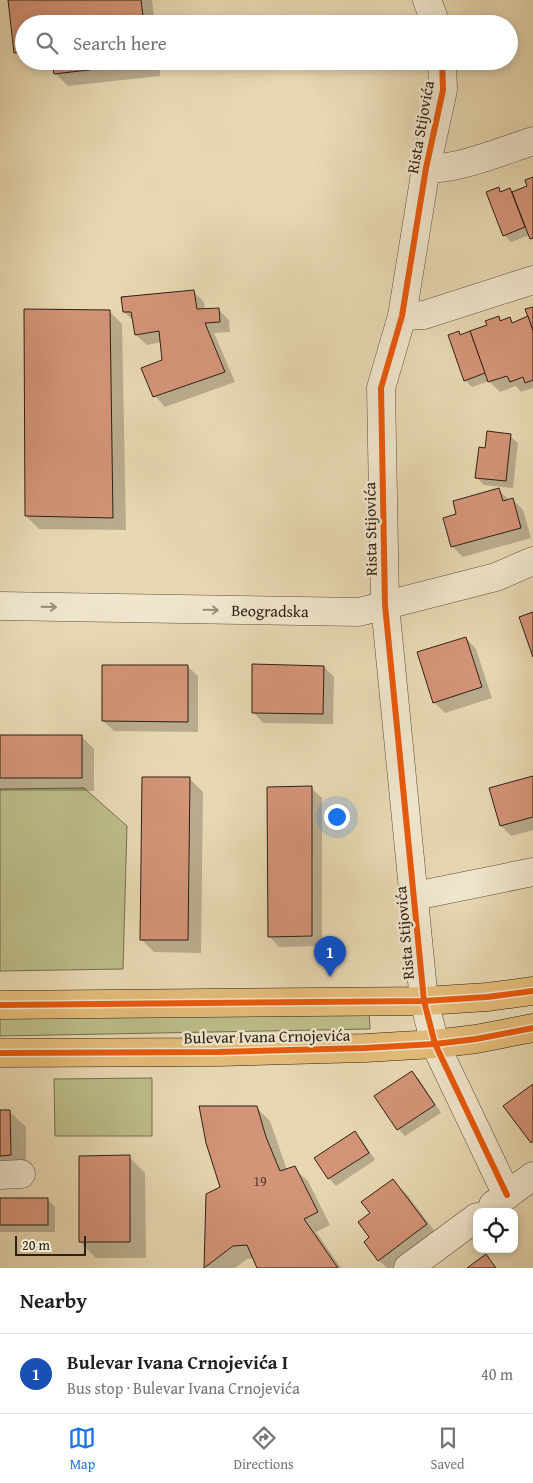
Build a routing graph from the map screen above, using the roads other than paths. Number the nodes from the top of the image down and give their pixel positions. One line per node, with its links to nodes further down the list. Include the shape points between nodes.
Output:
1 (427, 0): 2 (street)
2 (433, 15)
3 (442, 70): 5 (street, Rista Stijovića, via 443,90)
4 (533, 140): 5 (street, via 461,164)
5 (426, 168): 7 (street, Rista Stijovića)
6 (533, 280): 7 (street, via 424,315)
7 (402, 316): 9 (street, Rista Stijovića, via 381,388)
8 (533, 561): 9 (street, Beogradska, via 496,577)
9 (385, 605): 10 (street, Beogradska, one-way to 9, via 359,612); 12 (street, Rista Stijovića)
10 (0, 606)
11 (533, 872): 12 (street)
12 (414, 896): 14 (street, Rista Stijovića)
13 (533, 991): 14 (main road, Bulevar Ivana Crnojevića)
14 (424, 1001): 15 (main road, Bulevar Ivana Crnojevića); 17 (street, Rista Stijovića)
15 (0, 1005)
16 (533, 1028): 17 (main road, Bulevar Ivana Crnojevića)
17 (435, 1044): 18 (main road, Bulevar Ivana Crnojevića, via 219,1052); 20 (street, Rista Stijovića)
18 (0, 1053)
19 (533, 1176): 20 (street)
20 (507, 1195): 21 (street)
21 (489, 1208)
22 (473, 1220): 23 (street)
23 (408, 1268)

